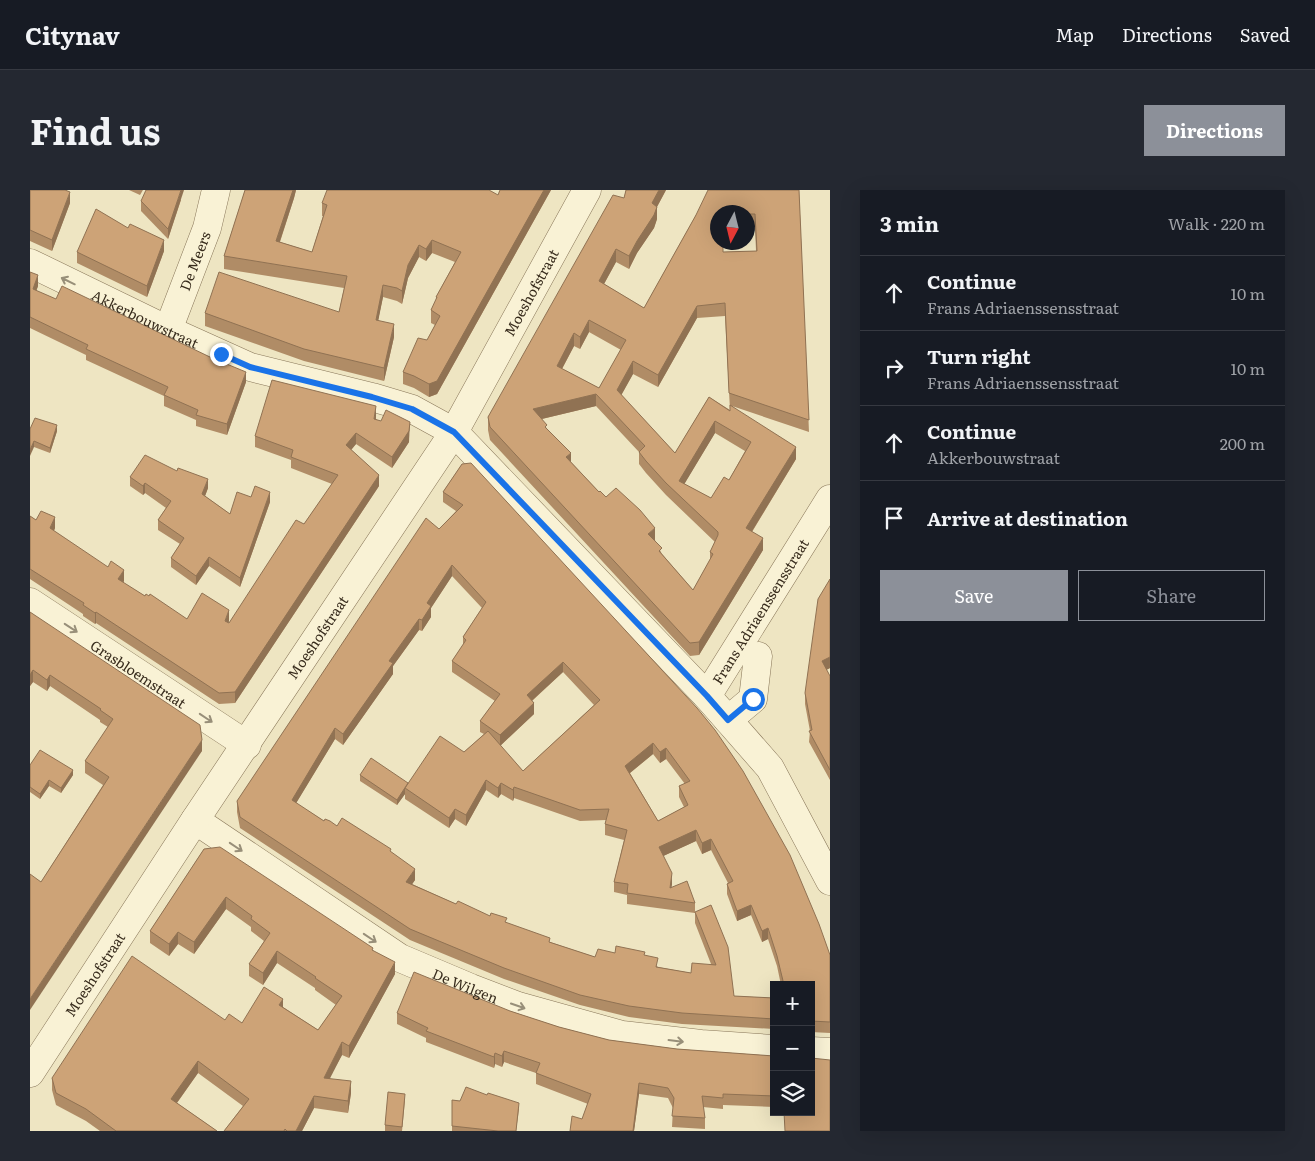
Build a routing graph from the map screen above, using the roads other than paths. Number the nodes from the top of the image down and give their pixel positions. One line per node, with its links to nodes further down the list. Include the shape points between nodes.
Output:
1 (216, 190): 4 (street, De Meers, via 207,228)
2 (588, 190): 5 (street, Moeshofstraat)
3 (30, 263): 4 (street, Akkerbouwstraat, one-way to 3)
4 (168, 330): 5 (street, Akkerbouwstraat, via 250,367 412,409)
5 (454, 432): 9 (street, Akkerbouwstraat); 11 (street, Moeshofstraat)
6 (830, 499): 9 (street, Frans Adriaenssensstraat)
7 (30, 602): 11 (street, Grasbloemstraat, one-way to 11)
8 (758, 656): 10 (street, Frans Adriaenssensstraat, via 753,699)
9 (707, 696): 10 (street, Frans Adriaenssensstraat)
10 (728, 720): 13 (street, Frans Adriaenssensstraat, via 770,768)
11 (247, 745): 12 (street, Moeshofstraat)
12 (195, 820): 14 (street, De Wilgen, one-way to 14, via 400,958 470,988 518,1006 622,1035); 17 (street, Moeshofstraat)
13 (830, 881)
14 (770, 1049)
15 (815, 1051): 16 (street)
16 (830, 1052)
17 (30, 1073)

